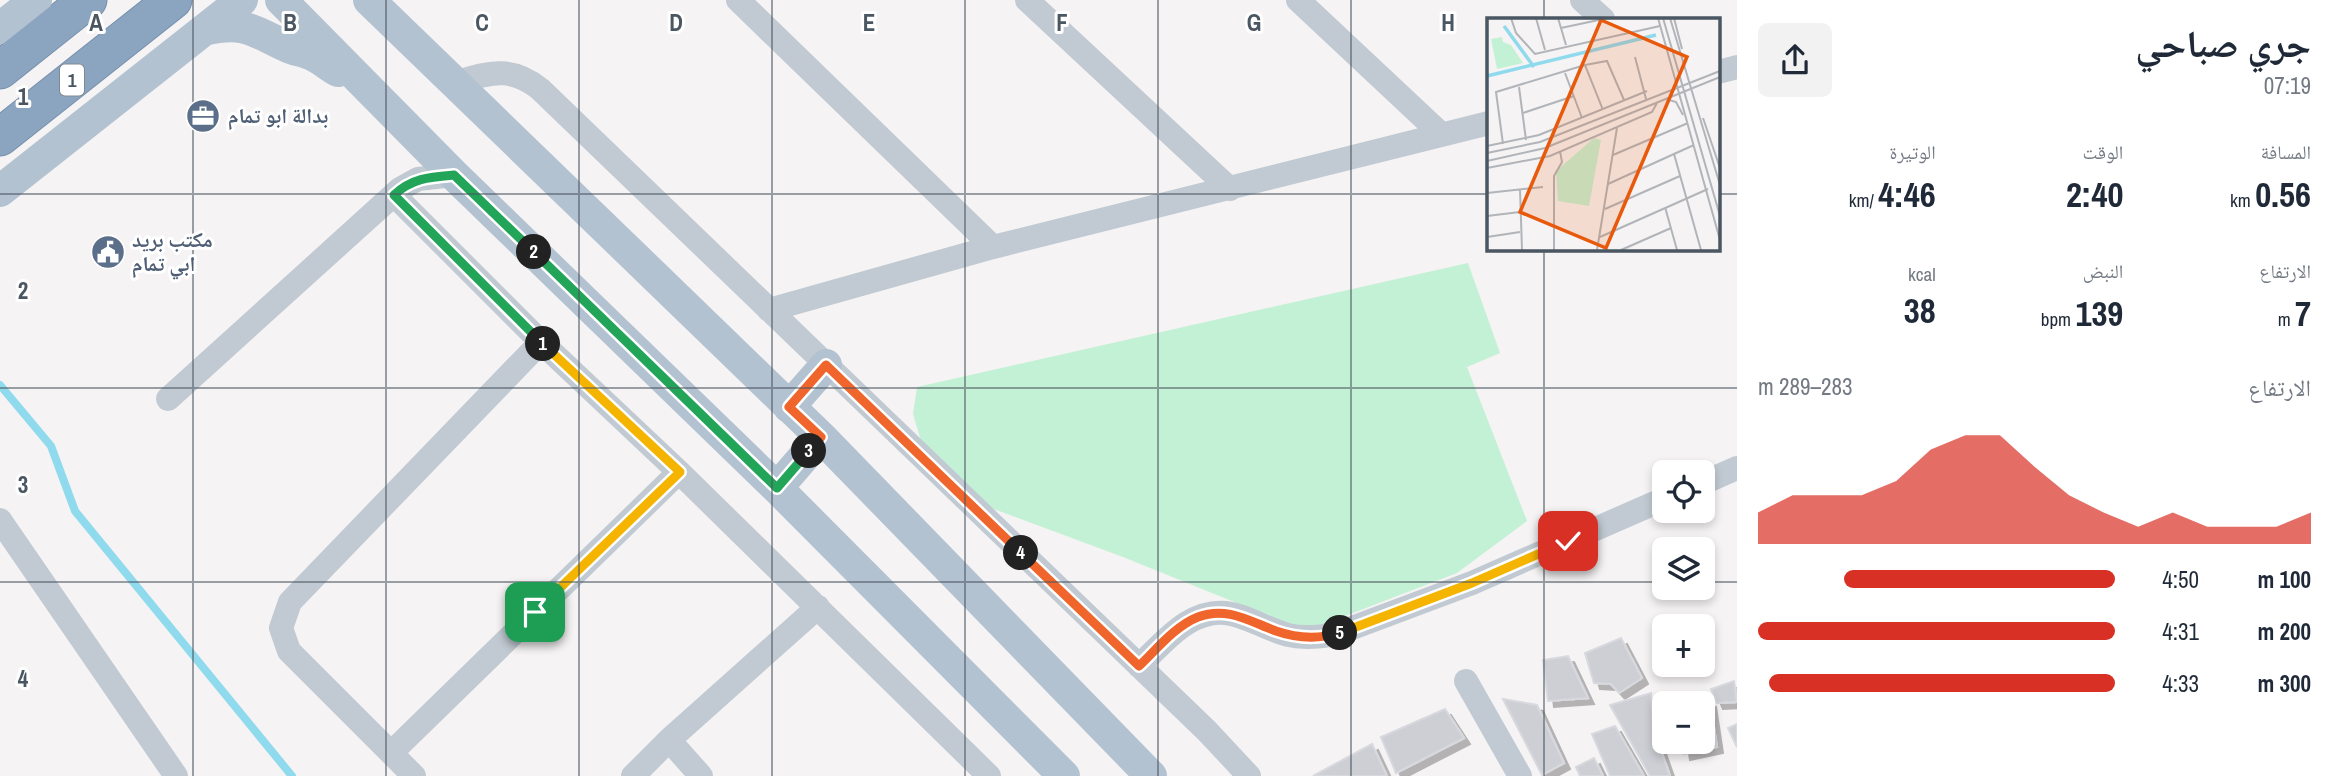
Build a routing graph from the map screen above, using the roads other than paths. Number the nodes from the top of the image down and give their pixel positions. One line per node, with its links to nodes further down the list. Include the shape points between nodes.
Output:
1 (36, 0): 12 (main road)
2 (88, 0): 15 (highway)
3 (173, 0): 21 (highway, 1)
4 (242, 0): 13 (main road)
5 (281, 0): 18 (main road)
6 (738, 0): 26 (street)
7 (1027, 0): 23 (street)
8 (1298, 0): 20 (street)
9 (1581, 0): 11 (street)
10 (380, 7): 17 (main road)
11 (1602, 18)
12 (0, 27)
13 (204, 30): 18 (main road, via 233,26 261,32 310,54); 24 (main road)
14 (1737, 67): 16 (street)
15 (0, 69)
16 (1720, 71)
17 (453, 83): 27 (street, via 500,72 528,80); 31 (main road)
18 (372, 92): 22 (main road)
19 (1487, 123): 20 (street)
20 (1441, 134): 23 (street)
21 (0, 136)
22 (454, 175): 25 (street, via 418,179); 36 (main road)
23 (1230, 189): 26 (street)
24 (0, 191)
25 (394, 195): 28 (street); 30 (street)
26 (993, 247): 27 (street)
27 (769, 310): 29 (street)
28 (541, 342): 34 (street); 43 (street, via 290,602 281,628 289,651)
29 (826, 365): 31 (main road); 40 (street)
30 (168, 399)
31 (789, 407): 32 (main road)
32 (821, 437): 36 (main road); 50 (main road)
33 (1737, 468): 35 (street)
34 (680, 472): 39 (street); 43 (street)
35 (1715, 478)
36 (777, 488): 49 (main road)
37 (1652, 504): 40 (street, via 1472,583 1336,634 1290,635 1237,614 1210,614 1186,624)
38 (0, 520): 44 (street)
39 (818, 607): 42 (street); 48 (street)
40 (1139, 666): 51 (street)
41 (1466, 681): 52 (street)
42 (669, 740): 46 (street); 47 (street)
43 (391, 753): 45 (street)
44 (176, 776)
45 (414, 776)
46 (633, 776)
47 (701, 776)
48 (989, 776)
49 (1064, 776)
50 (1151, 776)
51 (1249, 776)
52 (1520, 776)

